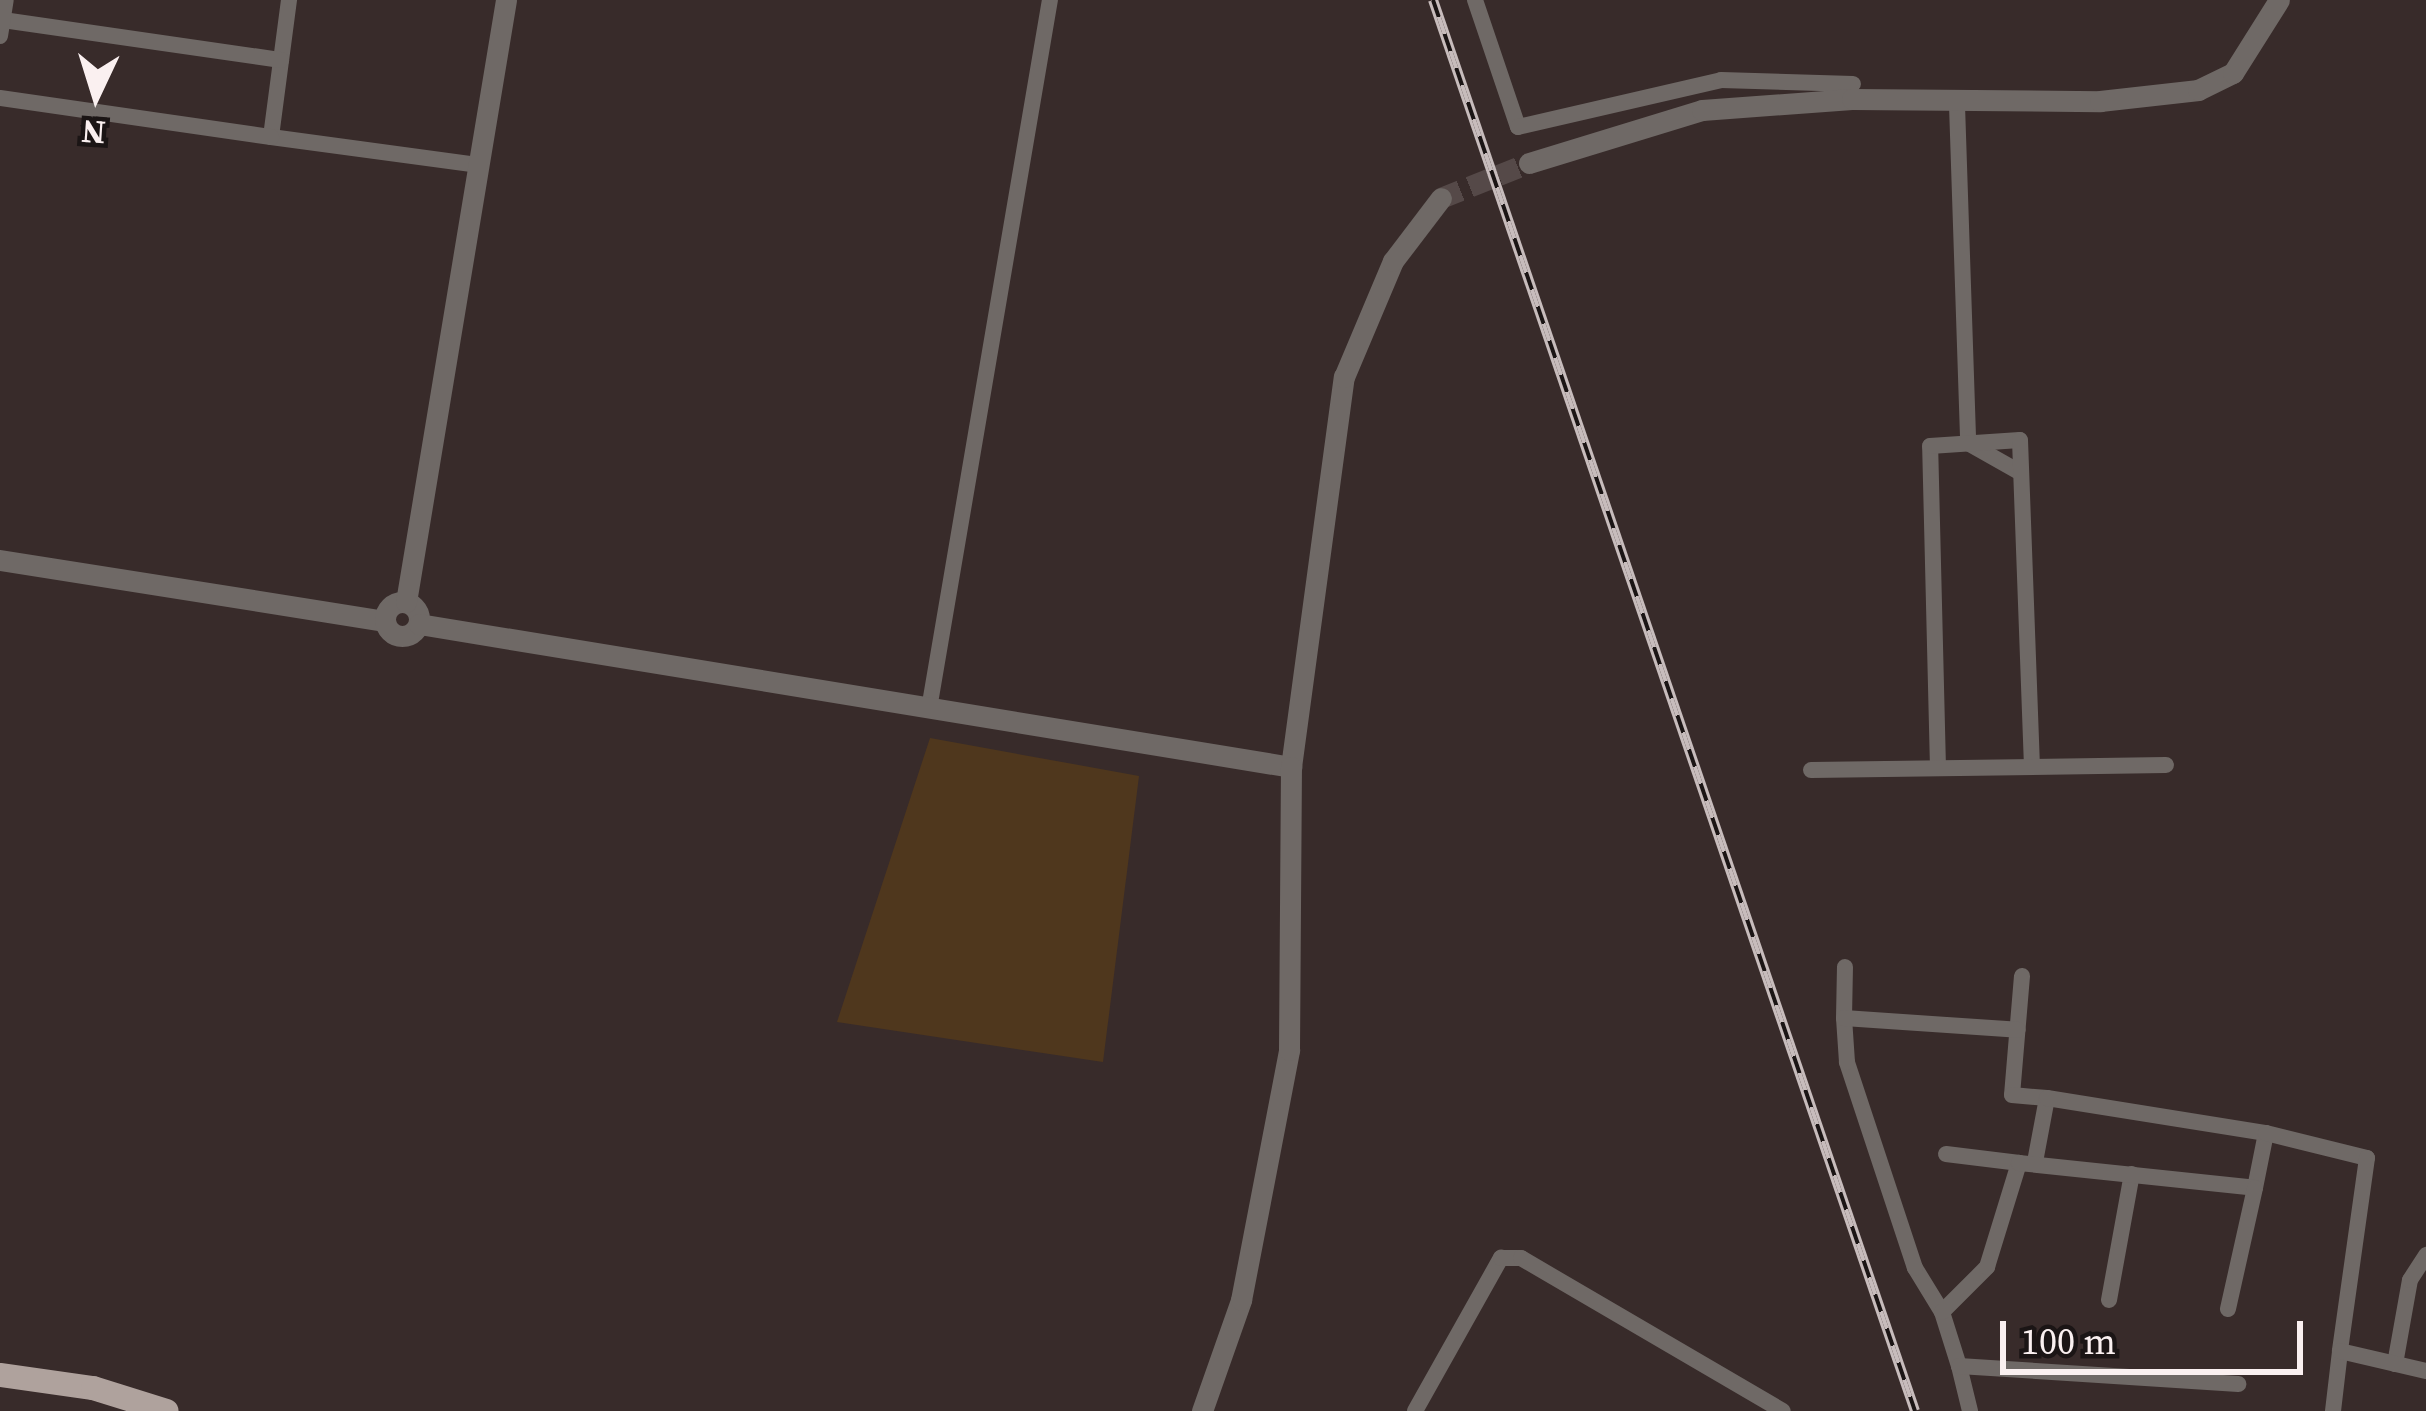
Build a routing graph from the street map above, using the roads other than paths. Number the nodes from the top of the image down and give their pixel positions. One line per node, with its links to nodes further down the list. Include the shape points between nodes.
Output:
1 (6, 0): 7 (street)
2 (289, 0): 8 (street)
3 (506, 0): 14 (street)
4 (1050, 0): 22 (street)
5 (1475, 0): 9 (street, via 1518,127 1721,80)
6 (2279, 0): 11 (street, via 2233,73 2198,90)
7 (2, 28): 8 (street)
8 (281, 60): 12 (street)
9 (1852, 84)
10 (0, 98): 12 (street)
11 (1958, 105): 13 (street, via 1852,99 1702,110); 16 (street)
12 (272, 137): 14 (street)
13 (1529, 163)
14 (477, 165): 19 (street)
15 (1441, 198): 24 (street, via 1393,261 1344,377)
16 (1968, 443): 17 (street); 17 (street, via 2020,440); 26 (street, via 1930,446)
17 (2021, 473): 25 (street)
18 (0, 560): 20 (street)
19 (406, 602): 20 (street, via 390,606); 21 (street)
20 (385, 621): 21 (street, via 400,636)
21 (418, 624): 22 (street)
22 (929, 709): 24 (street)
23 (2166, 765): 25 (street)
24 (1291, 767): 49 (street, via 1289,1050 1241,1300)
25 (2032, 767): 26 (street)
26 (1938, 768): 27 (street)
27 (1811, 770)
28 (1845, 968): 30 (street)
29 (2022, 976): 31 (street)
30 (1844, 1018): 31 (street); 41 (street, via 1847,1062 1908,1247)
31 (2018, 1030): 32 (street, via 2012,1095)
32 (2047, 1098): 33 (street); 35 (street)
33 (2266, 1133): 37 (street); 42 (street, via 2367,1159)
34 (1946, 1154): 35 (street)
35 (2027, 1162): 36 (street); 41 (street, via 1979,1282)
36 (2132, 1174): 37 (street); 39 (street)
37 (2255, 1189): 40 (street)
38 (2426, 1255): 43 (street, via 2410,1280)
39 (2109, 1300)
40 (2228, 1309)
41 (1942, 1312): 44 (street)
42 (2340, 1351): 43 (street); 53 (street)
43 (2396, 1364): 45 (street)
44 (1959, 1366): 47 (street); 52 (street)
45 (2426, 1371)
46 (0, 1375): 48 (main road, via 93,1388)
47 (2238, 1384)
48 (167, 1411)
49 (1202, 1411)
50 (1415, 1411): 51 (street, via 1501,1258 1520,1258)
51 (1783, 1411)
52 (1970, 1411)
53 (2333, 1411)

